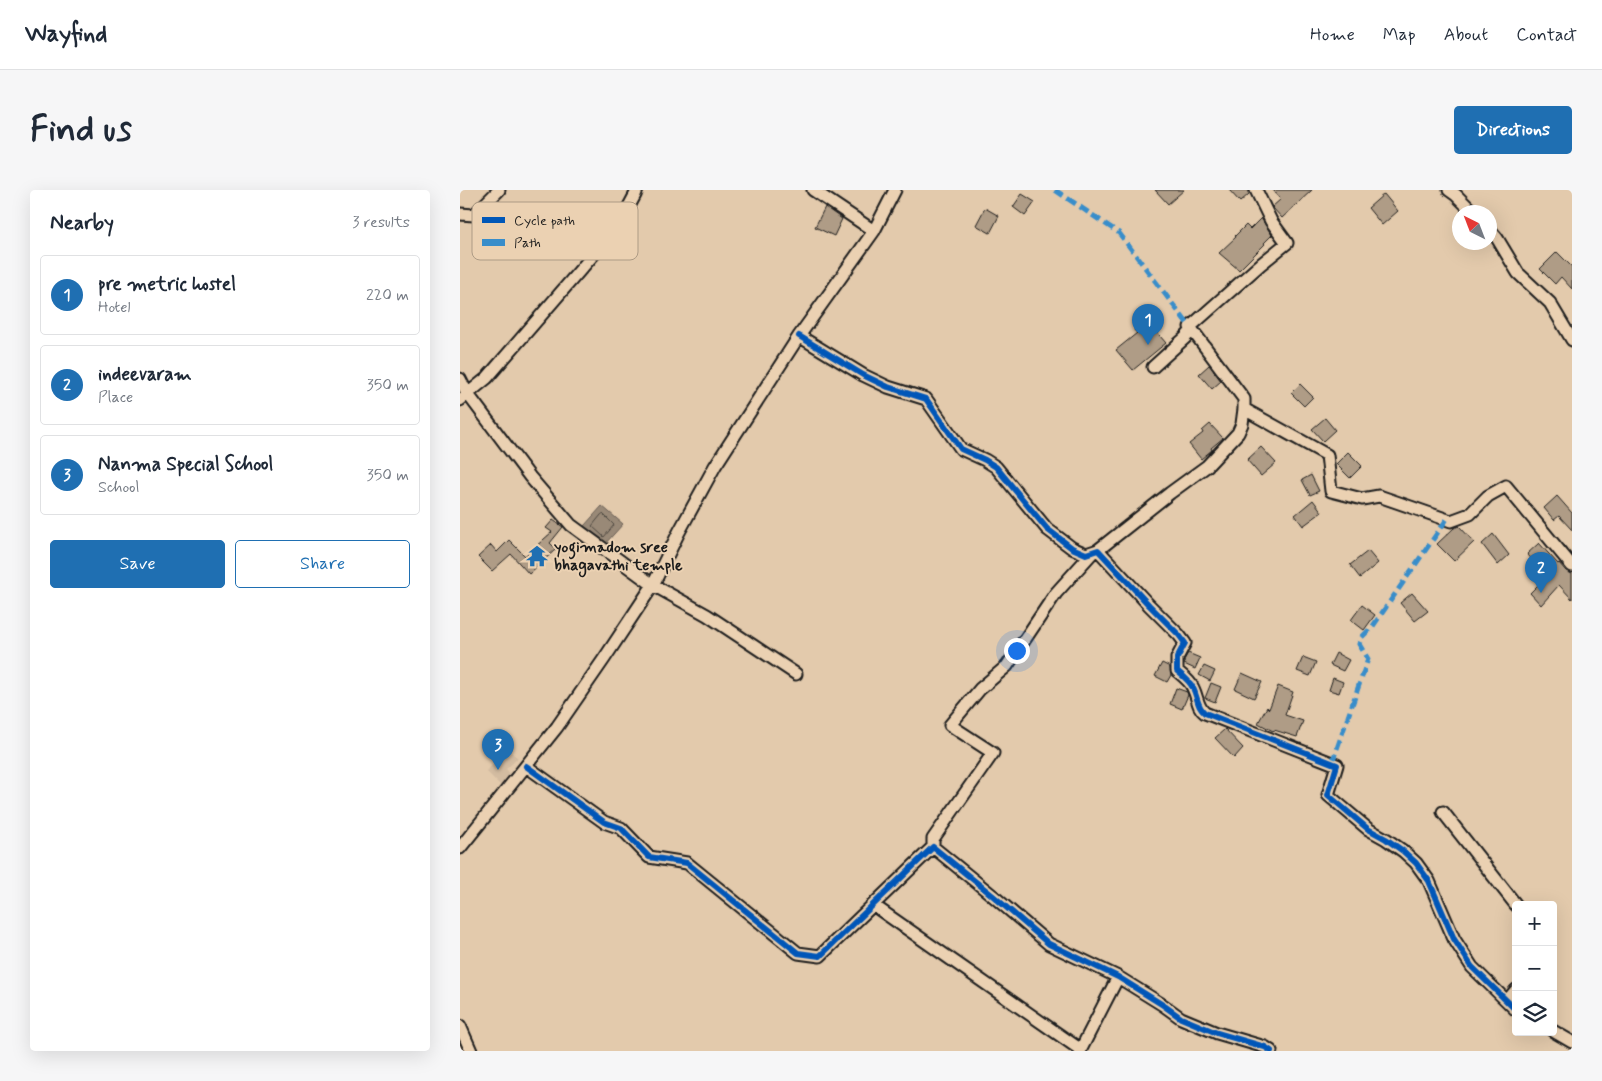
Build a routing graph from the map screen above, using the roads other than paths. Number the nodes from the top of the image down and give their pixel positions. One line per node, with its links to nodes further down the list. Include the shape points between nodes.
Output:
1 (499, 190): 7 (street)
2 (637, 190): 8 (street)
3 (813, 190): 10 (street)
4 (895, 190): 10 (street)
5 (1256, 190): 13 (street, via 1286,243 1190,327)
6 (1449, 190): 9 (street)
7 (487, 202)
8 (632, 202)
9 (1466, 205)
10 (874, 230): 14 (street)
11 (1497, 238): 15 (street, via 1518,273 1550,304)
12 (589, 260): 18 (street, via 487,378)
13 (1192, 330): 16 (street); 19 (street, via 1244,399)
14 (800, 336): 20 (street, via 863,376 926,399 961,449 996,467 1047,530 1072,548 1086,554); 22 (street, via 715,466)
15 (1572, 340)
16 (1153, 367)
17 (460, 379): 18 (street)
18 (464, 397): 22 (street, via 571,525)
19 (1244, 408): 20 (street, via 1238,433 1207,466); 21 (street, via 1327,455 1331,491 1362,499 1379,496 1452,521 1470,514 1488,496 1506,486)
20 (1095, 551): 26 (street, via 1056,593 1007,666 980,689 950,725 993,753 934,839); 32 (street, via 1179,635 1184,643 1177,658 1177,671 1193,688 1201,710 1337,765 1328,795 1416,863 1429,881 1454,939 1472,967)
21 (1572, 566)
22 (653, 585): 23 (street, via 706,615); 24 (street, via 557,728)
23 (796, 674)
24 (526, 766): 27 (street); 29 (street, via 604,822 621,828 649,857 687,863 798,953 820,956)
25 (1444, 812): 28 (street)
26 (933, 847): 29 (street); 30 (street, via 1049,944)
27 (460, 848)
28 (1513, 901)
29 (873, 905): 37 (street)
30 (1118, 977): 37 (street); 39 (street, via 1181,1018)
31 (1515, 991): 32 (street)
32 (1507, 1001): 33 (street)
33 (1512, 1006)
34 (460, 1026): 38 (street)
35 (1557, 1033): 36 (street)
36 (1572, 1042)
37 (1081, 1050)
38 (472, 1051)
39 (1271, 1051)

